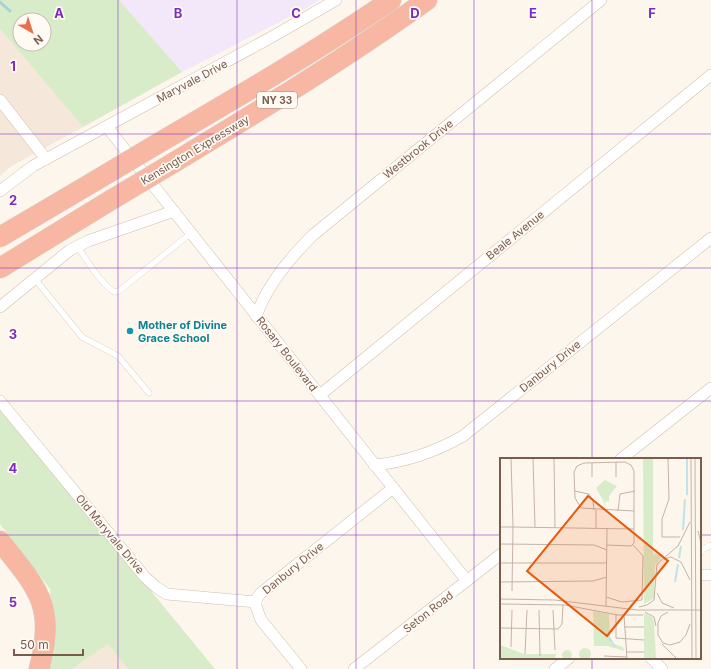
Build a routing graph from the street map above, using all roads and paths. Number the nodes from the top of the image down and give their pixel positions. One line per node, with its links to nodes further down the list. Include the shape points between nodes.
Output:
1 (336, 0): 7 (street, Maryvale Drive)
2 (391, 0): 12 (highway, NY 33, bridge, via 273,76)
3 (427, 0): 15 (highway, Kensington Expressway / NY 33, bridge, via 338,61)
4 (601, 0): 18 (street, Westbrook Drive, via 313,235 280,271)
5 (711, 76): 21 (street, Beale Avenue)
6 (0, 100): 8 (street)
7 (107, 127): 8 (street, Maryvale Drive); 10 (street, Rosary Boulevard)
8 (46, 159): 9 (street, Maryvale Drive)
9 (1, 188)
10 (174, 211): 11 (street, Rosary Boulevard); 14 (street)
11 (191, 233): 14 (lane, via 114,292 108,288); 18 (street, Rosary Boulevard)
12 (0, 237)
13 (711, 238): 24 (street, Danbury Drive, via 463,436 426,454)
14 (78, 247): 16 (street, via 70,250)
15 (0, 268)
16 (35, 279): 17 (street); 20 (lane, via 82,337 118,356)
17 (0, 307)
18 (256, 316): 21 (street, Rosary Boulevard)
19 (711, 388): 23 (street)
20 (149, 393)
21 (320, 395): 24 (street, Rosary Boulevard)
22 (0, 401): 32 (street, Old Maryvale Drive, via 156,587 167,594)
23 (622, 458)
24 (374, 465): 25 (street, Rosary Boulevard)
25 (393, 488): 31 (street, Rosary Boulevard); 32 (street, Danbury Drive, via 261,593 256,599)
26 (0, 541): 36 (highway, via 29,578 42,603 46,632)
27 (711, 545): 28 (lane)
28 (701, 552)
29 (0, 553): 35 (highway, via 22,580 35,608 36,645)
30 (500, 555): 31 (street, Seton Road)
31 (467, 581): 38 (street, Seton Road)
32 (256, 604): 37 (street, via 260,620)
33 (568, 659): 39 (street)
34 (652, 659): 40 (street)
35 (27, 669)
36 (39, 669)
37 (301, 669)
38 (354, 669)
39 (555, 669)
40 (662, 669)

